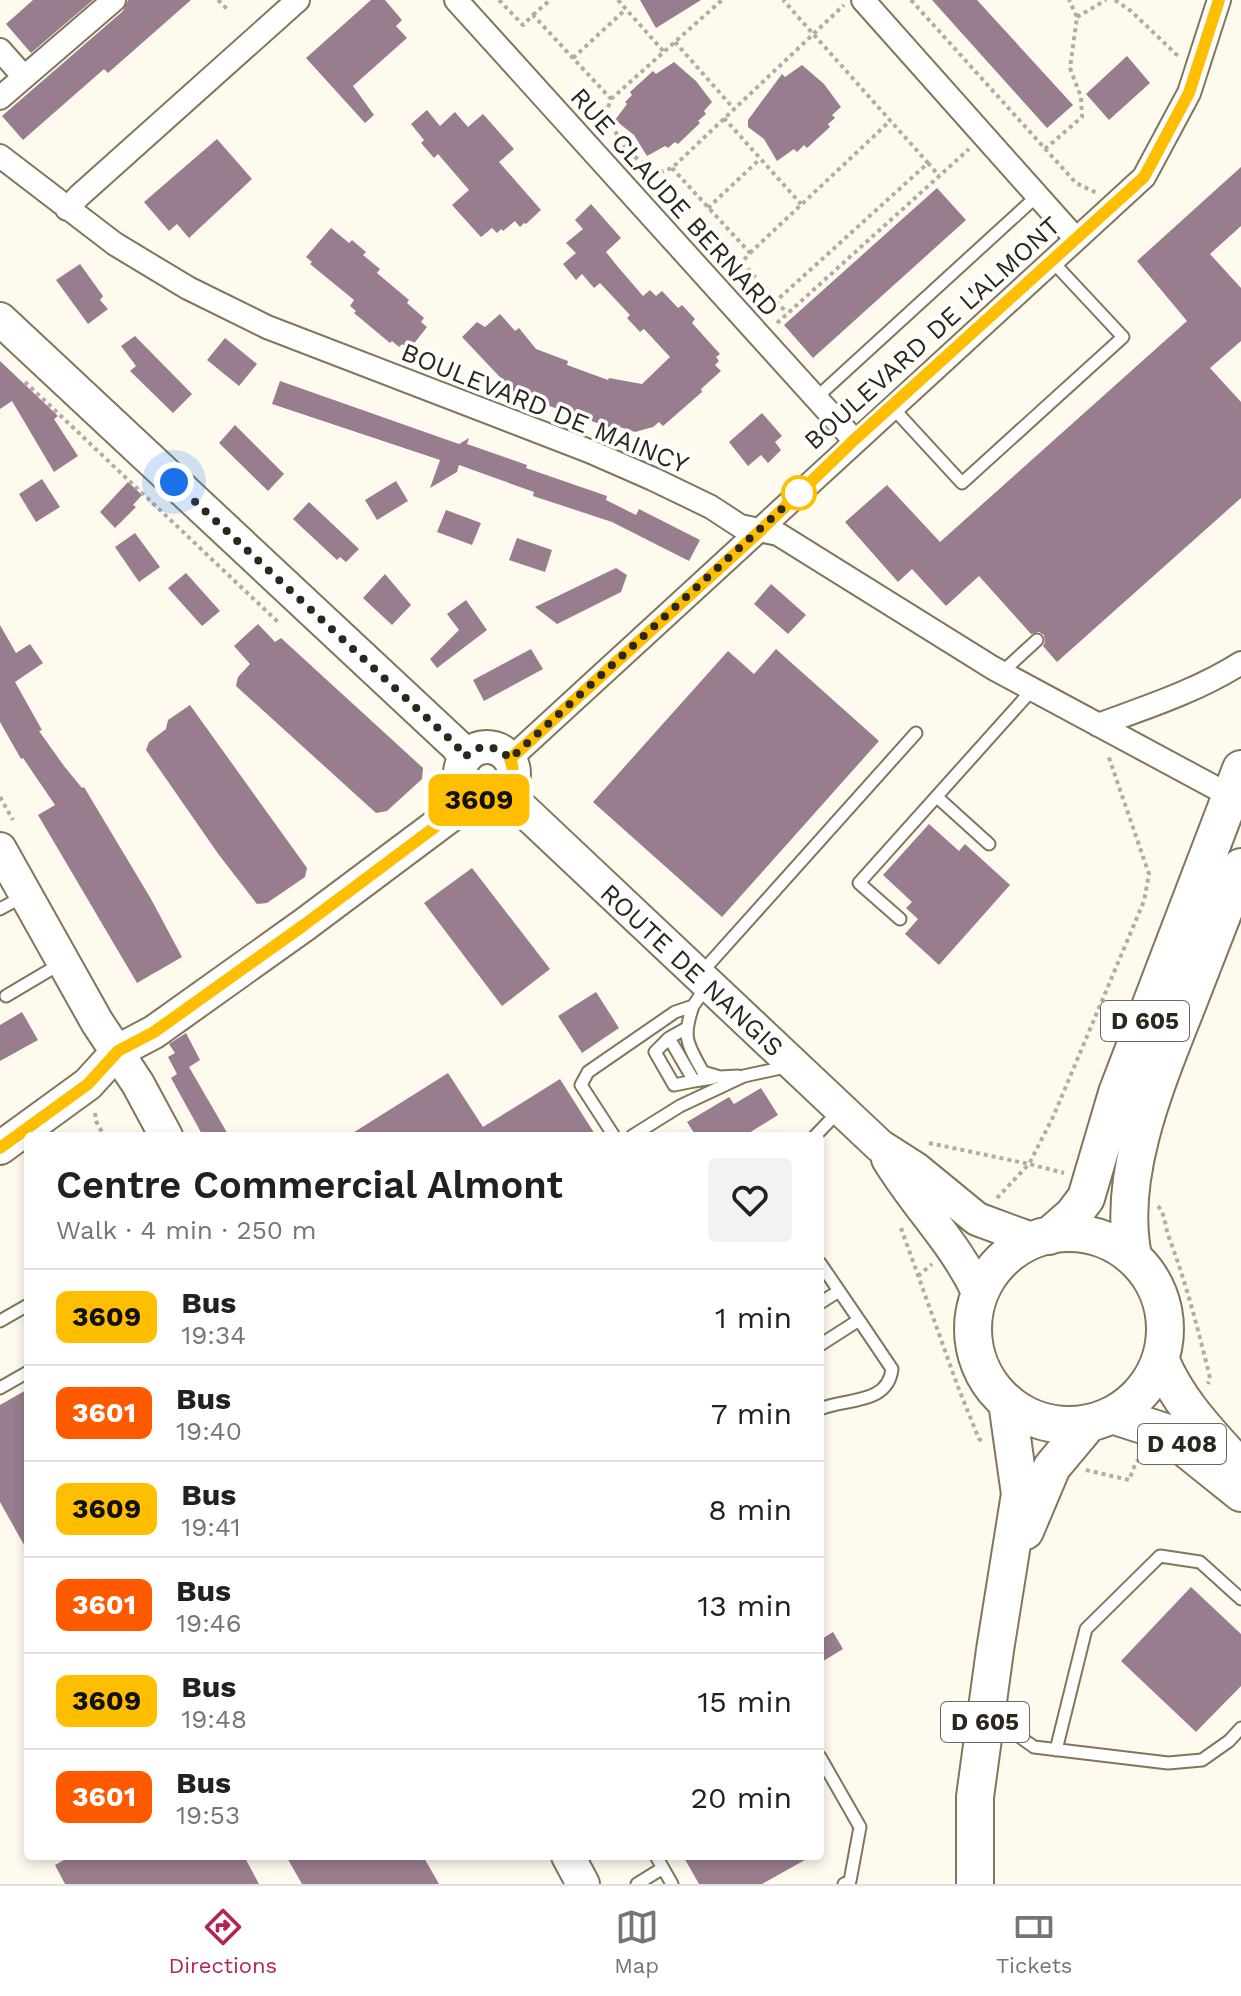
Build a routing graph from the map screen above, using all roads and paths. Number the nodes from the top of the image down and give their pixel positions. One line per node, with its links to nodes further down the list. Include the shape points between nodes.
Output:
1 (114, 0): 27 (street)
2 (218, 0): 16 (path)
3 (298, 0): 44 (street)
4 (456, 0): 51 (street, RUE CLAUDE BERNARD)
5 (499, 0): 19 (path, via 523,25)
6 (550, 0): 19 (path)
7 (618, 0): 17 (path)
8 (722, 0): 22 (path)
9 (783, 0): 21 (path)
10 (863, 0): 33 (street)
11 (911, 0): 34 (path)
12 (1069, 0): 20 (path)
13 (1106, 0): 20 (path)
14 (1115, 0): 23 (path, via 1182,60)
15 (1219, 0): 42 (street, BOULEVARD DE L'ALMONT, via 1189,93 1144,177)
16 (227, 9)
17 (626, 9): 25 (path); 26 (path)
18 (835, 13): 21 (path)
19 (533, 15): 26 (path)
20 (1077, 17): 34 (path, via 1070,68 1082,117)
21 (813, 34): 30 (path); 32 (path)
22 (675, 42): 25 (path); 30 (path)
23 (1187, 48)
24 (0, 50): 27 (street)
25 (664, 52): 29 (path)
26 (573, 58): 29 (path)
27 (24, 77): 28 (street)
28 (0, 98)
29 (611, 99): 38 (path, via 605,116 627,150 655,174)
30 (734, 109): 31 (path)
31 (724, 118): 36 (path); 38 (path)
32 (890, 121): 37 (path); 41 (path)
33 (983, 136): 39 (path); 40 (street)
34 (1045, 149): 42 (path, via 1076,183)
35 (0, 156): 44 (street, BOULEVARD DE MAINCY)
36 (760, 159): 41 (path); 43 (path)
37 (928, 163): 39 (path); 48 (path)
38 (672, 168): 43 (path)
39 (939, 176): 49 (path)
40 (1037, 196): 45 (street); 53 (lane)
41 (801, 204): 46 (path)
42 (1112, 206): 45 (street, BOULEVARD DE L'ALMONT)
43 (708, 208): 46 (path)
44 (67, 209): 56 (street, BOULEVARD DE MAINCY, via 146,264 267,327 589,451 665,484 740,526)
45 (1076, 239): 47 (street, BOULEVARD DE L'ALMONT)
46 (750, 253): 48 (path, via 742,262)
47 (1052, 261): 54 (street, BOULEVARD DE L'ALMONT); 54 (lane, via 1123,337 962,483)
48 (776, 301): 49 (path)
49 (787, 313): 51 (path)
50 (0, 319): 64 (main road)
51 (760, 338): 53 (street, RUE CLAUDE BERNARD)
52 (20, 377): 57 (path)
53 (816, 398): 55 (street, RUE CLAUDE BERNARD)
54 (892, 407): 55 (street, BOULEVARD DE L'ALMONT)
55 (854, 440): 56 (street, BOULEVARD DE L'ALMONT)
56 (761, 530): 60 (street, BOULEVARD DE MAINCY, via 778,534); 65 (street, BOULEVARD DE L'ALMONT)
57 (278, 622)
58 (1037, 640): 60 (lane)
59 (1241, 663): 62 (street, via 1193,689)
60 (1001, 673): 61 (street, BOULEVARD DE MAINCY)
61 (1032, 690): 62 (street, BOULEVARD DE MAINCY); 70 (lane)
62 (1098, 725): 66 (street, BOULEVARD DE MAINCY); 96 (path, via 1149,874 1144,901)
63 (916, 733): 77 (lane)
64 (465, 757): 65 (main road, via 487,746); 67 (main road, via 459,774)
65 (510, 759): 68 (main road, via 513,783)
66 (1237, 789): 97 (main road, D 605, via 1117,1093)
67 (467, 793): 68 (main road, via 481,801); 81 (main road, via 455,812 304,925)
68 (503, 796): 77 (main road, ROUTE DE NANGIS, via 516,803)
69 (0, 797): 71 (path)
70 (937, 797): 72 (lane); 75 (lane, via 859,883)
71 (6, 834): 74 (main road)
72 (989, 844)
73 (1241, 867): 98 (main road, D 605, via 1150,1106)
74 (13, 902): 76 (main road)
75 (900, 919)
76 (64, 962): 78 (lane); 81 (main road)
77 (700, 989): 79 (lane); 82 (main road, ROUTE DE NANGIS); 90 (lane, via 588,1072 581,1085)
78 (6, 996)
79 (685, 1029): 80 (lane); 84 (lane, via 703,1072)
80 (669, 1038): 85 (lane); 85 (lane, via 655,1052 674,1085)
81 (118, 1051): 89 (main road); 95 (main road, via 88,1084)
82 (788, 1061): 83 (lane, via 781,1068); 87 (main road, ROUTE DE NANGIS)
83 (744, 1076): 84 (lane); 91 (lane)
84 (720, 1077): 85 (lane)
85 (694, 1081)
86 (95, 1107): 88 (path)
87 (840, 1110): 92 (lane); 94 (main road, ROUTE DE NANGIS)
88 (101, 1132)
89 (164, 1132)
90 (611, 1132)
91 (638, 1132)
92 (819, 1132)
93 (917, 1141): 96 (path)
94 (880, 1146): 99 (main road, ROUTE DE NANGIS); 105 (main road, ROUTE DE NANGIS, via 904,1186 954,1247)
95 (0, 1148)
96 (1029, 1164): 97 (path); 99 (path)
97 (1092, 1181): 101 (main road, D 605, via 1073,1215)
98 (1131, 1193): 102 (main road, D 605, via 1128,1226); 117 (path, via 1153,1200 1163,1212 1210,1378 1201,1402)
99 (977, 1219): 101 (main road, ROUTE DE NANGIS)
100 (898, 1220): 118 (path, via 979,1439)
101 (1041, 1238): 102 (main road, via 1090,1234); 105 (main road, via 1009,1253)
102 (1133, 1256): 111 (main road, via 1149,1274 1166,1314)
103 (824, 1269): 104 (lane)
104 (839, 1291): 106 (lane); 108 (lane)
105 (979, 1294): 114 (main road, via 973,1315 977,1359)
106 (824, 1300)
107 (24, 1307): 109 (lane)
108 (859, 1320): 110 (lane); 115 (lane, via 892,1369 891,1377 869,1398)
109 (0, 1321)
110 (824, 1342)
111 (1161, 1361): 116 (main road, via 1133,1401); 117 (main road, D 408)
112 (24, 1374): 113 (lane)
113 (0, 1388)
114 (1007, 1402): 116 (main road, via 1043,1422 1065,1425); 118 (main road, D 605)
115 (824, 1408)
116 (1100, 1419): 117 (main road, D 408); 119 (main road, D 605)
117 (1176, 1420): 119 (path, via 1136,1462 1129,1480 1079,1468 1075,1475); 120 (main road, D 408); 121 (main road, D 408)
118 (1017, 1459): 122 (main road, D 605, via 1020,1494)
119 (1052, 1467): 122 (main road, D 605)
120 (1241, 1469)
121 (1241, 1493)
122 (1011, 1562): 124 (main road, D 605)
123 (1241, 1599): 126 (lane, via 1200,1562 1160,1556 1086,1629)
124 (986, 1713): 126 (lane, via 1034,1747); 135 (main road, D 605, via 975,1797)
125 (1241, 1728): 126 (lane, via 1202,1760 1168,1763)
126 (1056, 1750)
127 (824, 1764): 134 (lane, via 860,1827 850,1881)
128 (570, 1860): 131 (main road)
129 (658, 1860): 130 (lane)
130 (663, 1868): 132 (lane); 133 (lane)
131 (583, 1884)
132 (637, 1884)
133 (672, 1884)
134 (844, 1884)
135 (975, 1884)

